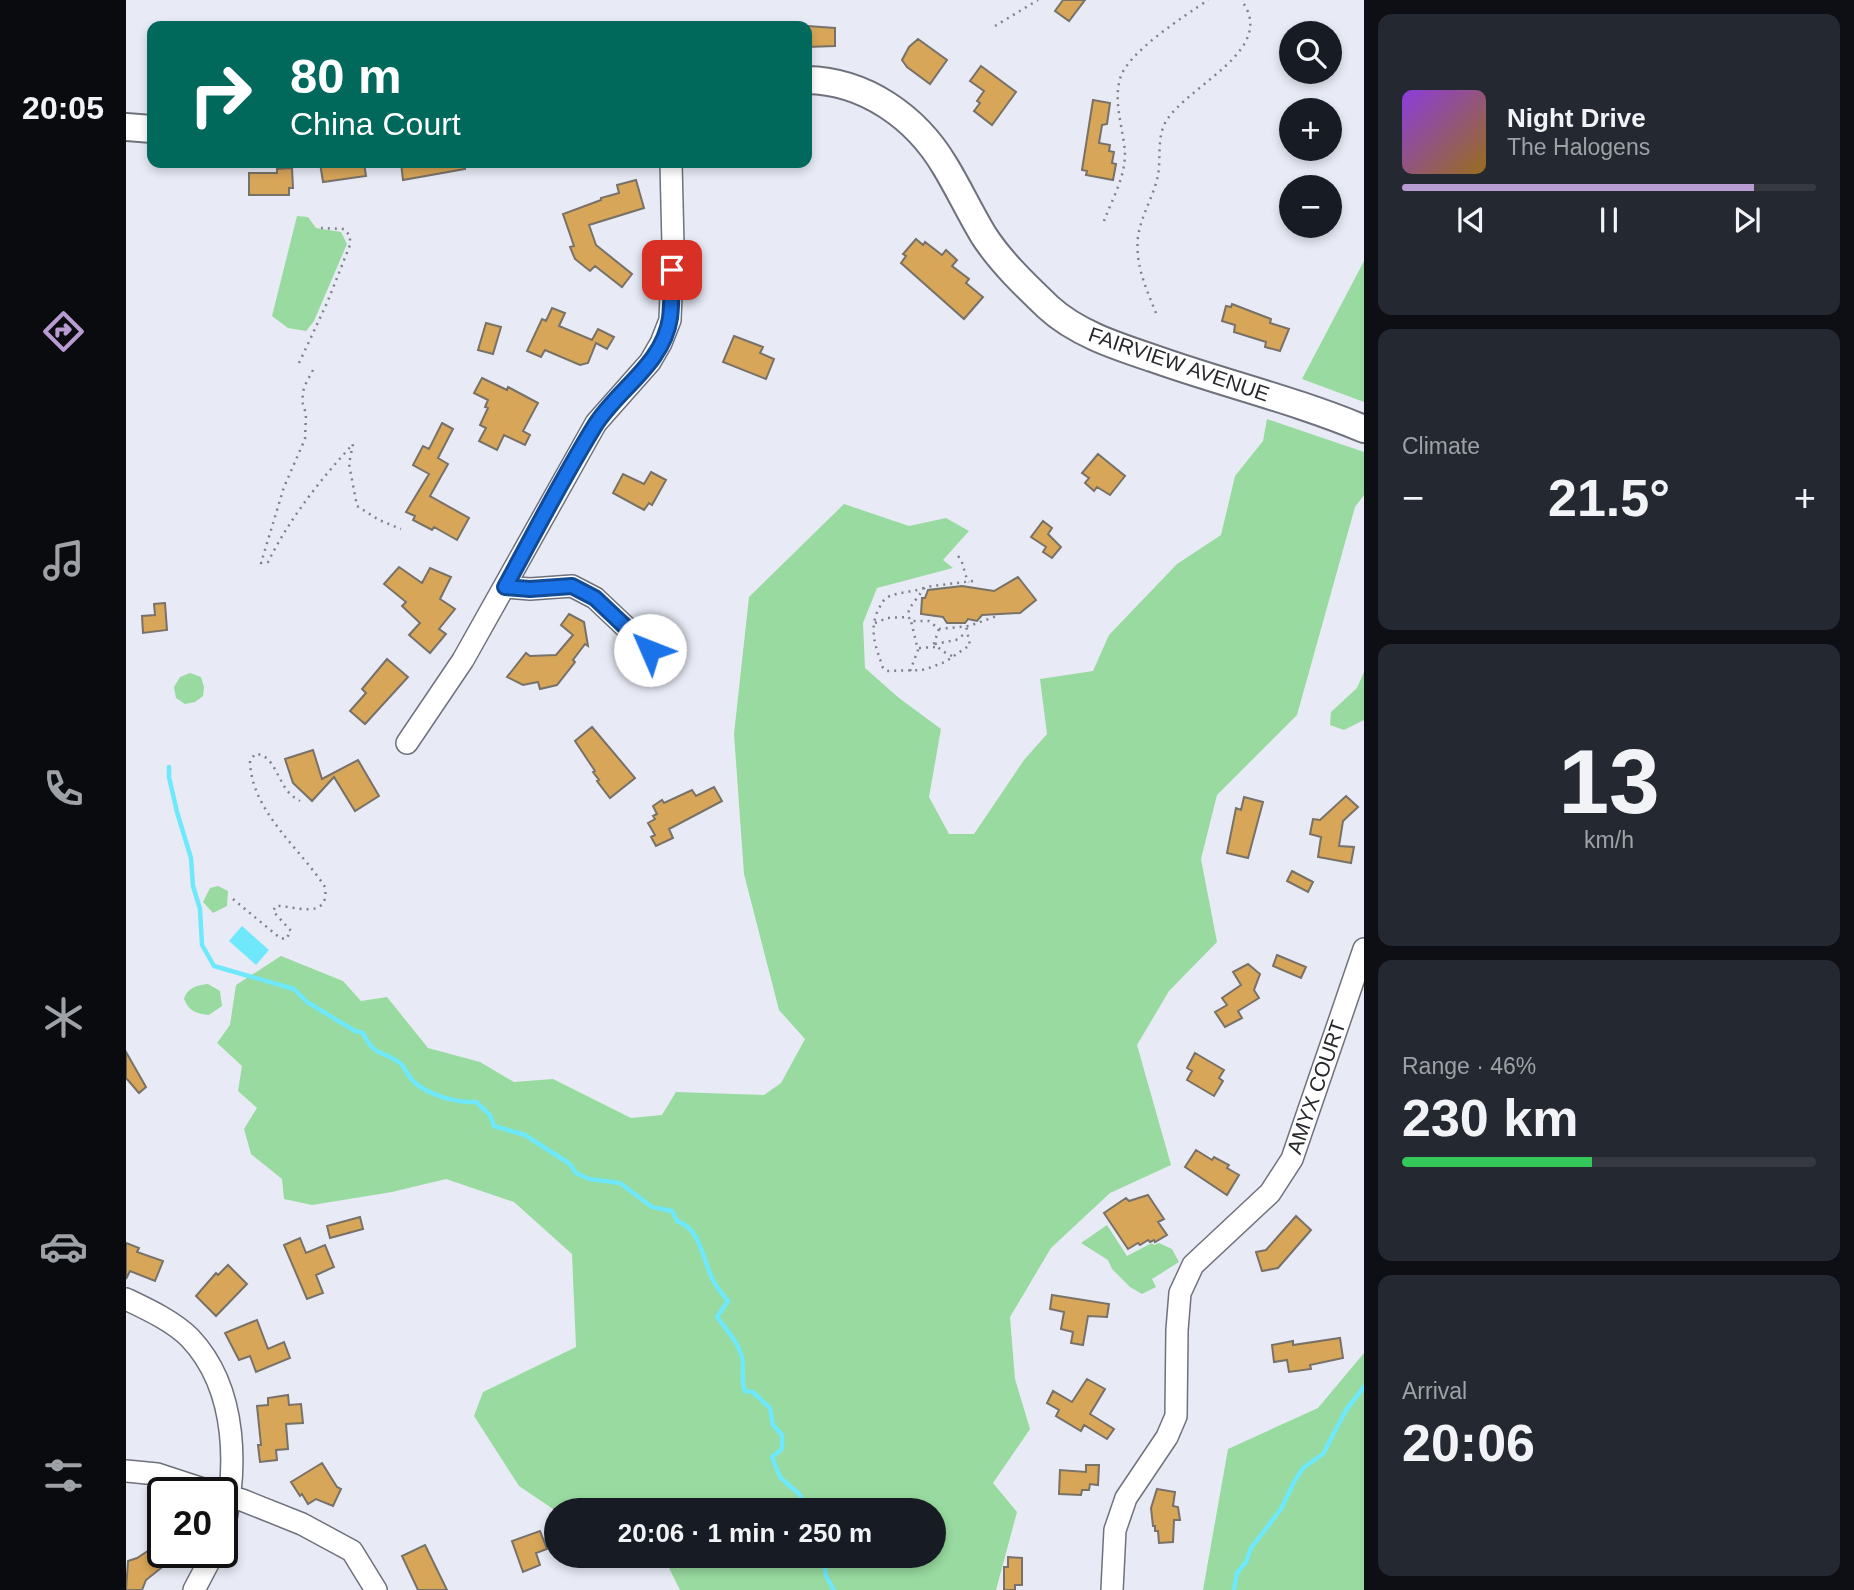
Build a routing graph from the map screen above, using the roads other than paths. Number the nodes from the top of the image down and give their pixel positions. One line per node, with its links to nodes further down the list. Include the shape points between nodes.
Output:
1 (812, 81): 5 (main road, FAIRVIEW AVENUE, via 855,90 900,113 944,164 985,236 1010,269 1050,309 1084,331)
2 (126, 127): 3 (main road)
3 (147, 129)
4 (671, 168): 6 (street, via 670,320 661,343 596,423)
5 (1364, 429)
6 (505, 587): 7 (street, via 572,586 595,598); 8 (street)
7 (650, 650)
8 (407, 743)
9 (1364, 949): 18 (street, AMYX COURT, via 1292,1159 1270,1193 1193,1265 1180,1293 1176,1416 1126,1498 1115,1530)
10 (126, 1299): 13 (street, via 188,1336 209,1361 222,1390 232,1436)
11 (126, 1471): 12 (street)
12 (166, 1477)
13 (226, 1477)
14 (238, 1501): 17 (street, via 302,1524 352,1551)
15 (206, 1568): 16 (street)
16 (194, 1590)
17 (376, 1590)
18 (1112, 1590)

